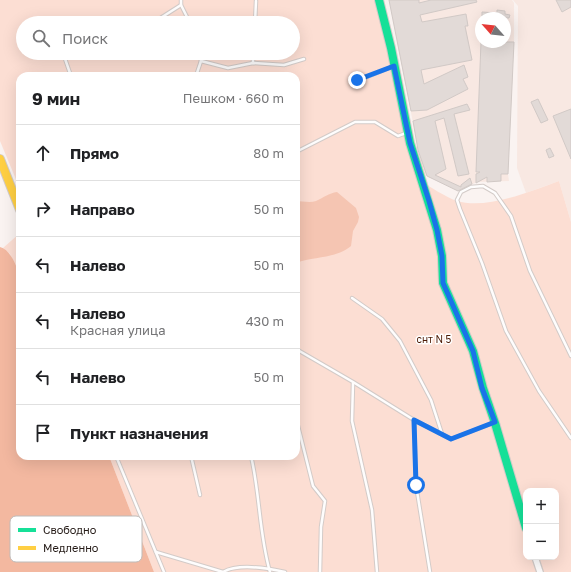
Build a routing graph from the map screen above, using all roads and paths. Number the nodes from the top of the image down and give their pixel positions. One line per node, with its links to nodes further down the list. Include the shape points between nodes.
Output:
1 (181, 0): 4 (lane)
2 (379, 0): 12 (street)
3 (256, 1): 7 (lane)
4 (181, 5): 5 (lane); 6 (lane)
5 (164, 16)
6 (186, 16)
7 (255, 16)
8 (304, 59): 11 (lane, via 284,65)
9 (65, 60): 13 (lane)
10 (201, 62): 11 (lane, via 228,68); 14 (lane)
11 (253, 63)
12 (394, 66): 15 (lane); 16 (street)
13 (69, 72)
14 (197, 72)
15 (357, 80)
16 (408, 133): 17 (lane, via 398,136 375,122 355,122); 25 (street, via 437,230 442,256 443,283 473,351 482,388)
17 (300, 150)
18 (0, 159): 19 (street)
19 (16, 200)
20 (352, 298): 27 (lane, via 382,319 400,341 431,400)
21 (300, 351): 23 (lane)
22 (571, 356): 28 (lane, via 530,272 511,216 495,193 483,186 471,187 461,192 457,200 460,210 506,331 539,391)
23 (353, 382): 24 (lane); 43 (lane, via 352,421 372,510)
24 (414, 420): 27 (lane); 44 (lane, via 416,485)
25 (495, 422): 27 (lane, via 451,439); 35 (street)
26 (300, 434): 42 (lane, via 313,486 325,501 321,527)
27 (442, 435)
28 (571, 438)
29 (118, 460): 33 (lane)
30 (192, 460): 32 (lane)
31 (251, 460): 38 (lane)
32 (200, 495)
33 (141, 516)
34 (142, 518): 36 (lane)
35 (525, 524)
36 (156, 552): 39 (lane); 40 (lane)
37 (536, 560): 45 (street)
38 (270, 570): 40 (lane, via 233,567); 41 (lane)
39 (164, 572)
40 (223, 572)
41 (285, 572)
42 (320, 572)
43 (376, 572)
44 (430, 572)
45 (540, 572)

